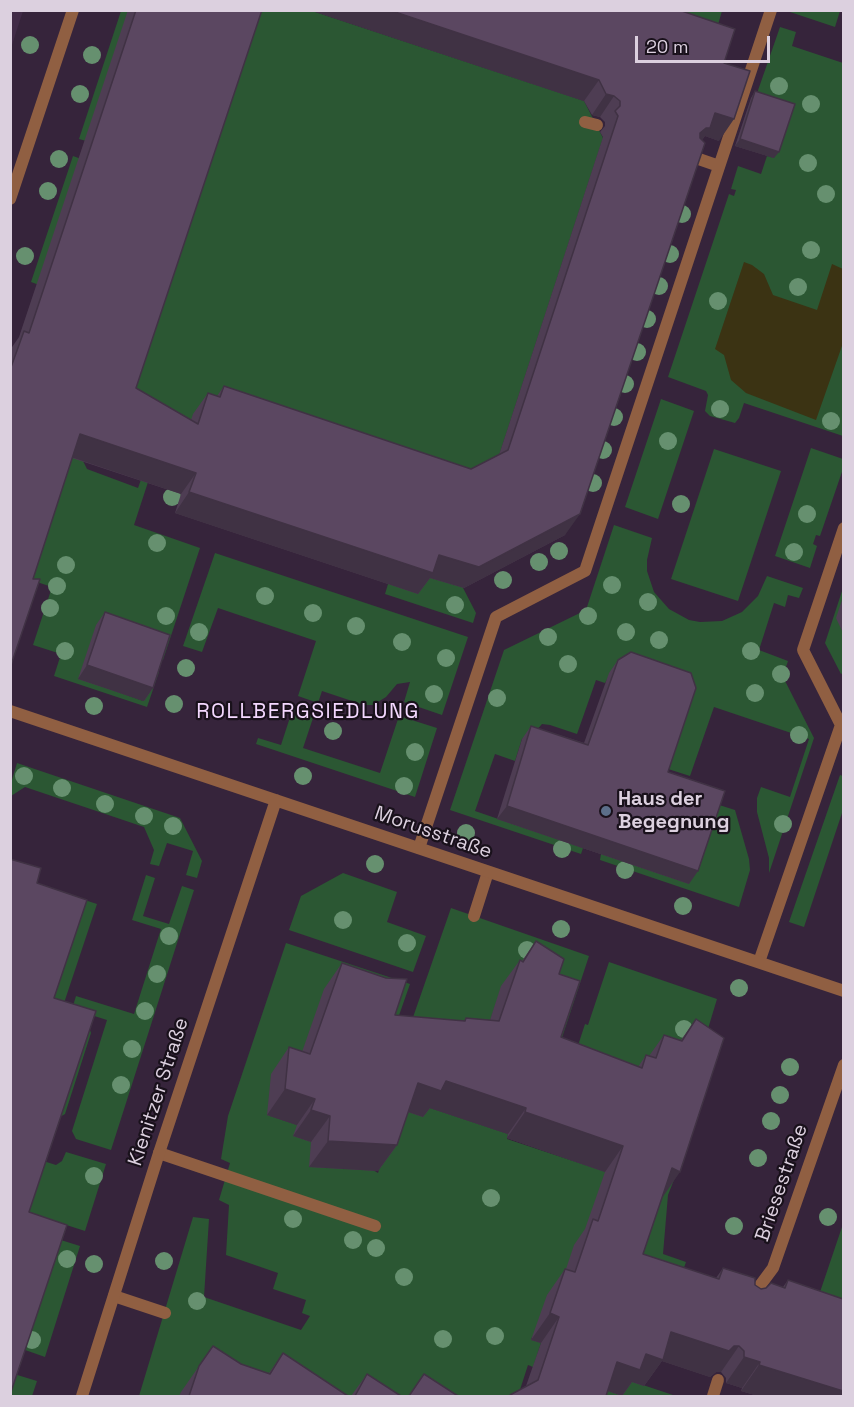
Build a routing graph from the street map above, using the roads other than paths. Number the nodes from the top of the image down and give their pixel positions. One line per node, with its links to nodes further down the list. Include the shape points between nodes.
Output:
1 (73, 10): 5 (street)
2 (771, 10): 4 (street)
3 (693, 157): 4 (street)
4 (719, 166): 9 (street, via 585,571 496,617)
5 (10, 199)
6 (843, 528): 12 (street, via 803,650 841,725)
7 (10, 711): 8 (street, Morusstraße)
8 (276, 800): 9 (street, Morusstraße); 15 (street, Kienitzer Straße)
9 (418, 848): 10 (street, Morusstraße)
10 (488, 872): 11 (street); 12 (street, Morusstraße)
11 (474, 916)
12 (759, 962): 13 (street, Morusstraße)
13 (843, 991)
14 (843, 1065): 18 (street, Briesestraße, via 773,1268 762,1289)
15 (159, 1153): 16 (street); 17 (street, Kienitzer Straße)
16 (375, 1226)
17 (114, 1296): 19 (street); 21 (street, Kienitzer Straße)
18 (744, 1307)
19 (165, 1313)
20 (718, 1380): 22 (street)
21 (82, 1396)
22 (712, 1396)

